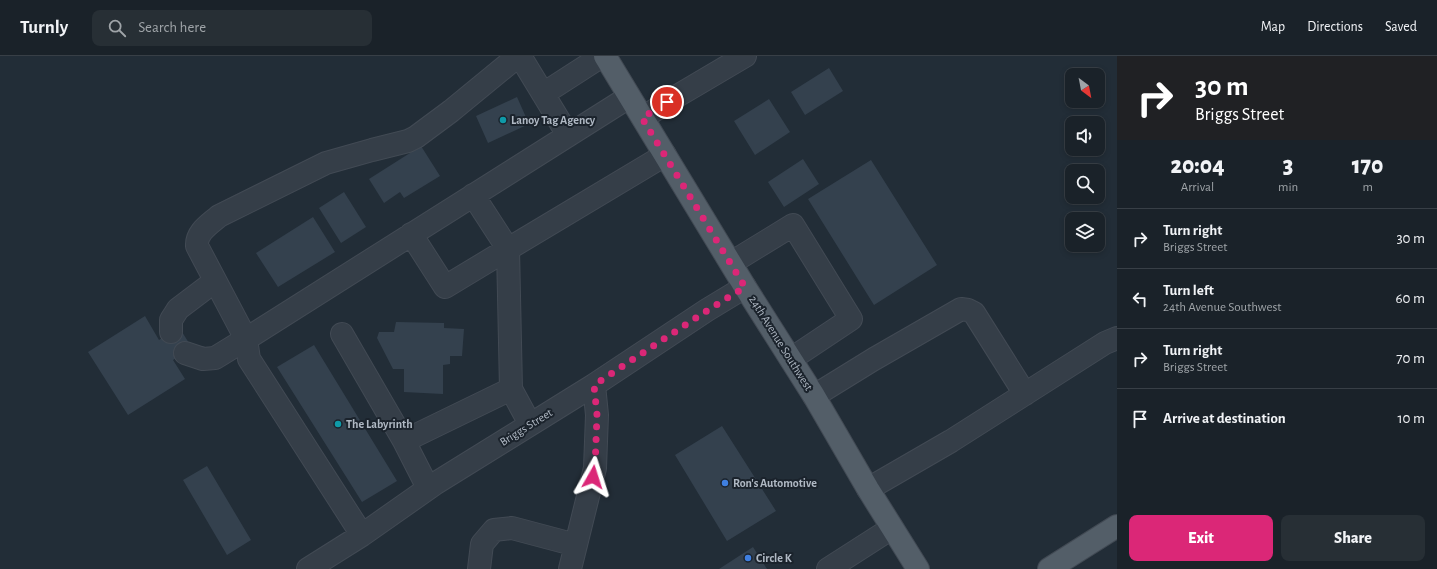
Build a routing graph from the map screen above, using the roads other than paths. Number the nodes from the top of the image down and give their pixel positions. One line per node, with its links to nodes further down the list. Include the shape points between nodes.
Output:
1 (519, 56): 5 (street); 14 (street, via 416,137 326,163 219,216 204,228 196,240)
2 (602, 56): 5 (street)
3 (605, 56): 6 (main road, 24th Avenue Southwest)
4 (745, 56): 7 (street)
5 (543, 94): 8 (street)
6 (629, 97): 7 (main road, 24th Avenue Southwest); 8 (street)
7 (642, 118): 9 (main road, 24th Avenue Southwest)
8 (568, 135): 10 (street)
9 (665, 155): 12 (street); 13 (main road, 24th Avenue Southwest)
10 (473, 195): 11 (street); 12 (street)
11 (411, 234): 12 (street, via 445,287); 18 (street)
12 (508, 248): 23 (street)
13 (731, 263): 15 (main road, 24th Avenue Southwest); 21 (street, via 793,225 851,319)
14 (215, 281): 16 (street, via 178,309 171,320); 18 (street)
15 (745, 287): 21 (main road, 24th Avenue Southwest); 22 (street, Briggs Street)
16 (171, 332)
17 (342, 334): 27 (street)
18 (246, 338): 20 (street, via 214,358 203,359); 32 (street, via 249,359)
19 (1117, 338): 24 (street)
20 (185, 353)
21 (791, 359): 25 (main road, 24th Avenue Southwest)
22 (594, 385): 26 (street, Briggs Street); 33 (street, via 597,415 595,468)
23 (512, 389): 26 (street); 27 (street)
24 (1025, 394): 25 (street, via 974,313 961,309); 29 (street)
25 (814, 396): 29 (main road, 24th Avenue Southwest)
26 (530, 424): 28 (street, Briggs Street)
27 (404, 441): 28 (street)
28 (428, 488): 32 (street, Briggs Street)
29 (868, 489): 31 (main road, 24th Avenue Southwest)
30 (1117, 526): 39 (main road)
31 (892, 528): 37 (street); 38 (main road, 24th Avenue Southwest)
32 (362, 535): 34 (street, Briggs Street)
33 (576, 545): 35 (street, via 512,528 494,530 482,544); 36 (street)
34 (308, 569)
35 (479, 569)
36 (570, 569)
37 (828, 569)
38 (918, 569)
39 (1049, 569)

